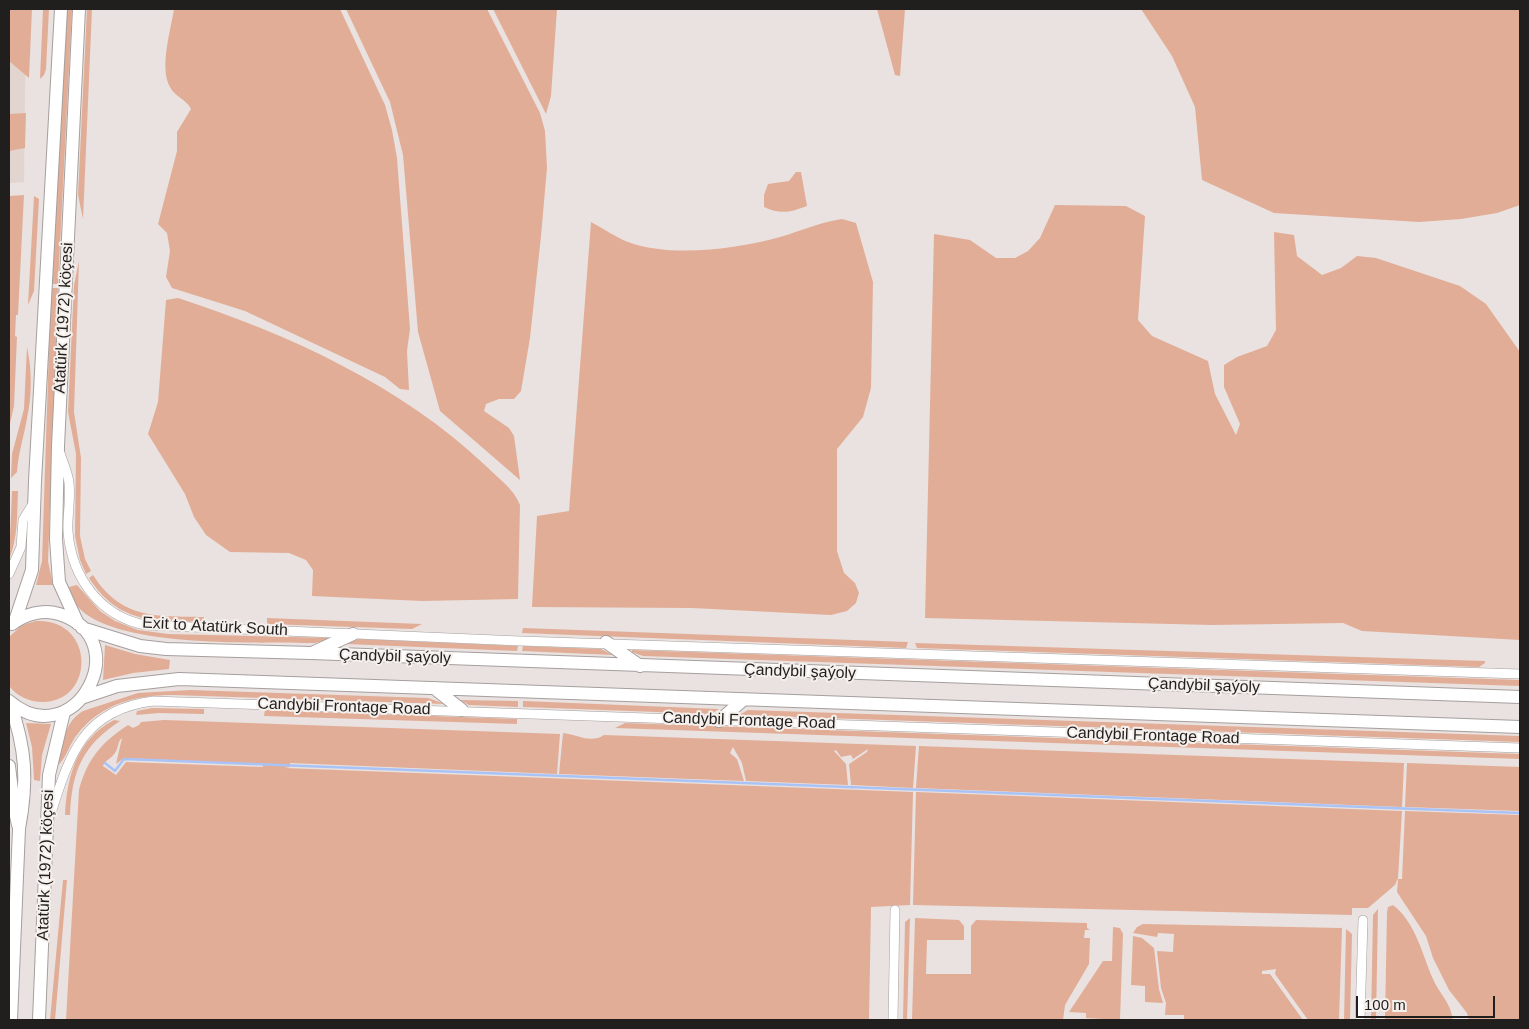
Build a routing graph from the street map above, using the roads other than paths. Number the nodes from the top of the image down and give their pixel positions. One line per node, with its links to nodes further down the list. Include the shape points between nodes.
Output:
1 (61, 9): 4 (main road, Atatürk (1972) köçesi)
2 (79, 9): 3 (main road, Atatürk (1972) köçesi)
3 (58, 446): 7 (main road, Atatürk (1972) köçesi, via 57,573); 8 (street, Exit to Atatürk South, via 69,482 68,531 76,568 93,596 119,618 145,626)
4 (34, 502): 5 (street, via 23,520 21,548); 6 (main road, Atatürk (1972) köçesi, via 32,570)
5 (9, 574)
6 (12, 624): 7 (main road, Çandybil şaýoly, via 27,615 47,612 66,617)
7 (80, 626): 10 (main road, Çandybil şaýoly, via 140,646); 14 (main road, Atatürk (1972) köçesi, via 91,640 96,654 96,670)
8 (353, 634): 9 (street); 10 (main road)
9 (606, 642): 11 (main road); 12 (street)
10 (311, 653): 11 (main road, Çandybil şaýoly)
11 (640, 666): 15 (main road, Çandybil şaýoly)
12 (1520, 674)
13 (434, 688): 14 (main road, Çandybil şaýoly, via 180,679 117,686); 16 (main road, Çandybil şaýoly); 18 (main road)
14 (84, 697): 19 (main road)
15 (1520, 697)
16 (743, 700): 20 (main road); 21 (main road, Çandybil şaýoly)
17 (9, 702): 19 (main road, via 35,715 50,716); 25 (main road, Atatürk (1972) köçesi, via 22,741 26,770)
18 (462, 710): 20 (street, Candybil Frontage Road); 24 (street, Candybil Frontage Road, via 164,701 129,706 94,726 78,745 65,767)
19 (64, 712): 24 (main road, Atatürk (1972) köçesi, via 51,765)
20 (719, 721): 22 (street, Candybil Frontage Road)
21 (1520, 727)
22 (1520, 748)
23 (9, 766): 25 (main road)
24 (47, 825): 29 (main road, Atatürk (1972) köçesi)
25 (19, 828): 28 (main road, Atatürk (1972) köçesi)
26 (895, 910): 30 (street)
27 (1363, 920): 31 (street)
28 (11, 1020)
29 (39, 1020)
30 (893, 1020)
31 (1360, 1020)

